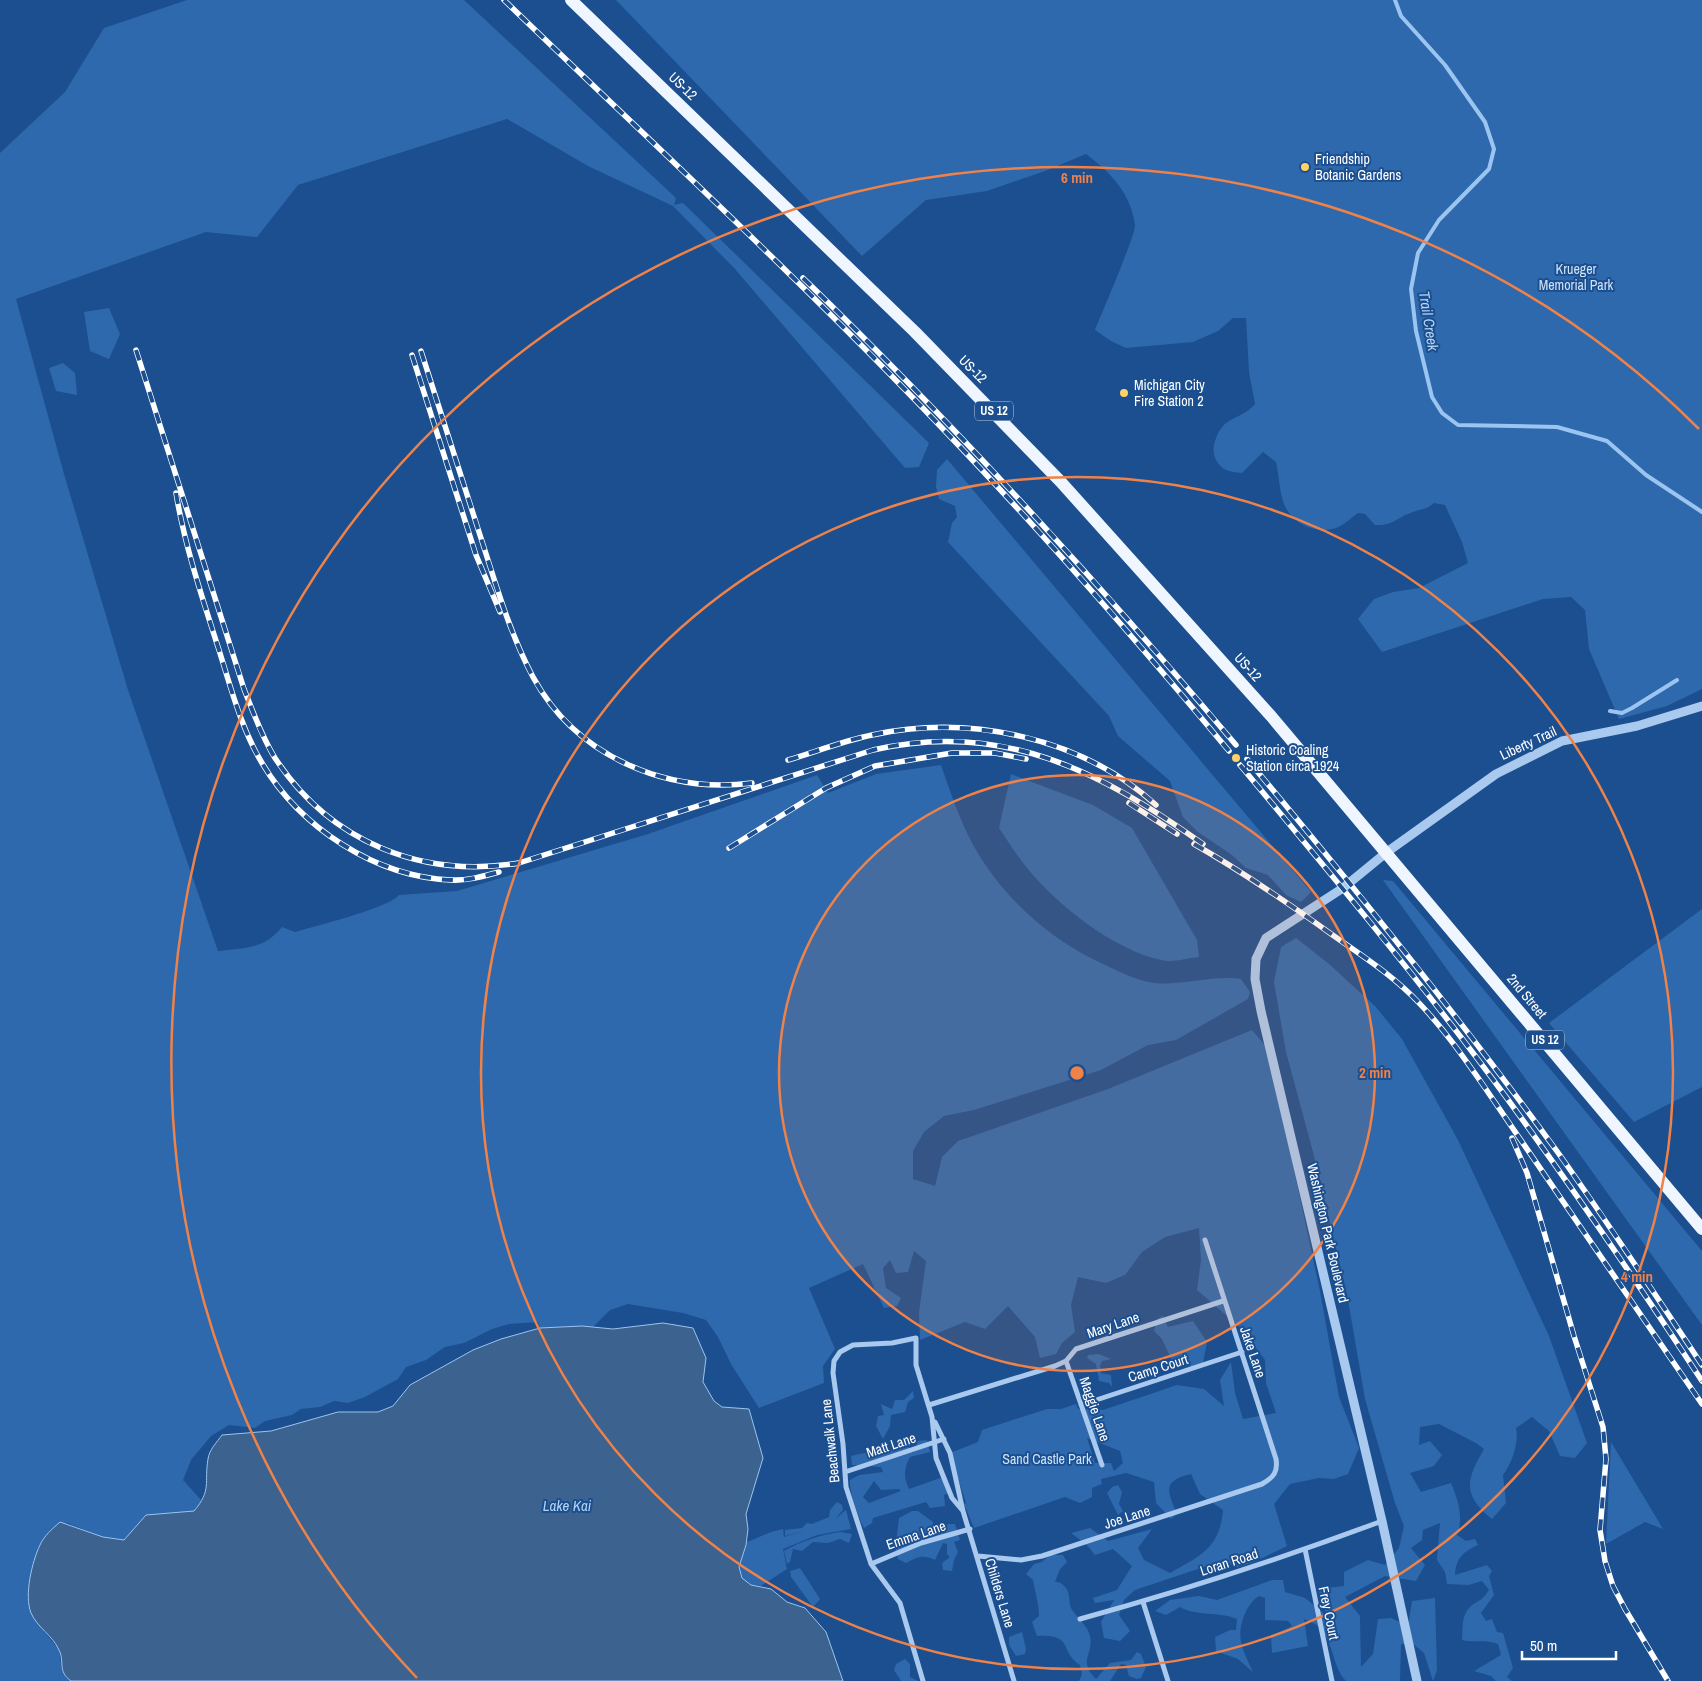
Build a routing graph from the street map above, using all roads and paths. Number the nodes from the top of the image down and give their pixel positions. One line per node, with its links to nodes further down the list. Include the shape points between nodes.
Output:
1 (570, 0): 3 (main road, US-12 / US 12, via 996,413 1265,708)
2 (1702, 706): 3 (street, Liberty Trail, via 1637,726 1562,741 1496,774)
3 (1387, 852): 4 (main road, 2nd Street / US 12); 19 (street, Washington Park Boulevard, via 1343,888 1266,938 1256,958 1255,979)
4 (1702, 1229)
5 (1205, 1240): 6 (street, Jake Lane)
6 (1223, 1301): 8 (street, Jake Lane); 9 (street, Mary Lane, via 1076,1349)
7 (916, 1338): 10 (street, Childers Lane, via 916,1365); 17 (street, Beachwalk Lane, via 892,1344 853,1345 840,1352 834,1361)
8 (1242, 1352): 11 (street, Camp Court); 16 (street, Jake Lane)
9 (1066, 1361): 10 (street, Mary Lane); 11 (street, Maggie Lane)
10 (929, 1405): 12 (street, Childers Lane)
11 (1081, 1405): 15 (street, Maggie Lane)
12 (932, 1417): 13 (street, Childers Lane); 14 (street, Childers Lane)
13 (944, 1439): 14 (street, Matt Lane); 18 (street, Childers Lane)
14 (933, 1442): 17 (street, Matt Lane); 18 (street, Childers Lane, via 949,1493)
15 (1102, 1465)
16 (1277, 1471): 22 (street, Joe Lane, via 1262,1484 1042,1556 1021,1560)
17 (845, 1472): 23 (street, Beachwalk Lane, via 846,1488)
18 (964, 1511): 20 (street, Childers Lane)
19 (1382, 1521): 21 (street, Loran Road); 30 (street, Washington Park Boulevard)
20 (970, 1530): 22 (street, Childers Lane); 23 (street, Emma Lane, via 921,1543)
21 (1305, 1550): 24 (street, Loran Road); 29 (street, Frey Court)
22 (978, 1556): 27 (street, Childers Lane)
23 (871, 1564): 26 (street, Beachwalk Lane, via 900,1603)
24 (1143, 1602): 25 (street, Loran Road); 28 (street)
25 (1080, 1619)
26 (923, 1681)
27 (1014, 1681)
28 (1168, 1681)
29 (1332, 1681)
30 (1417, 1681)

